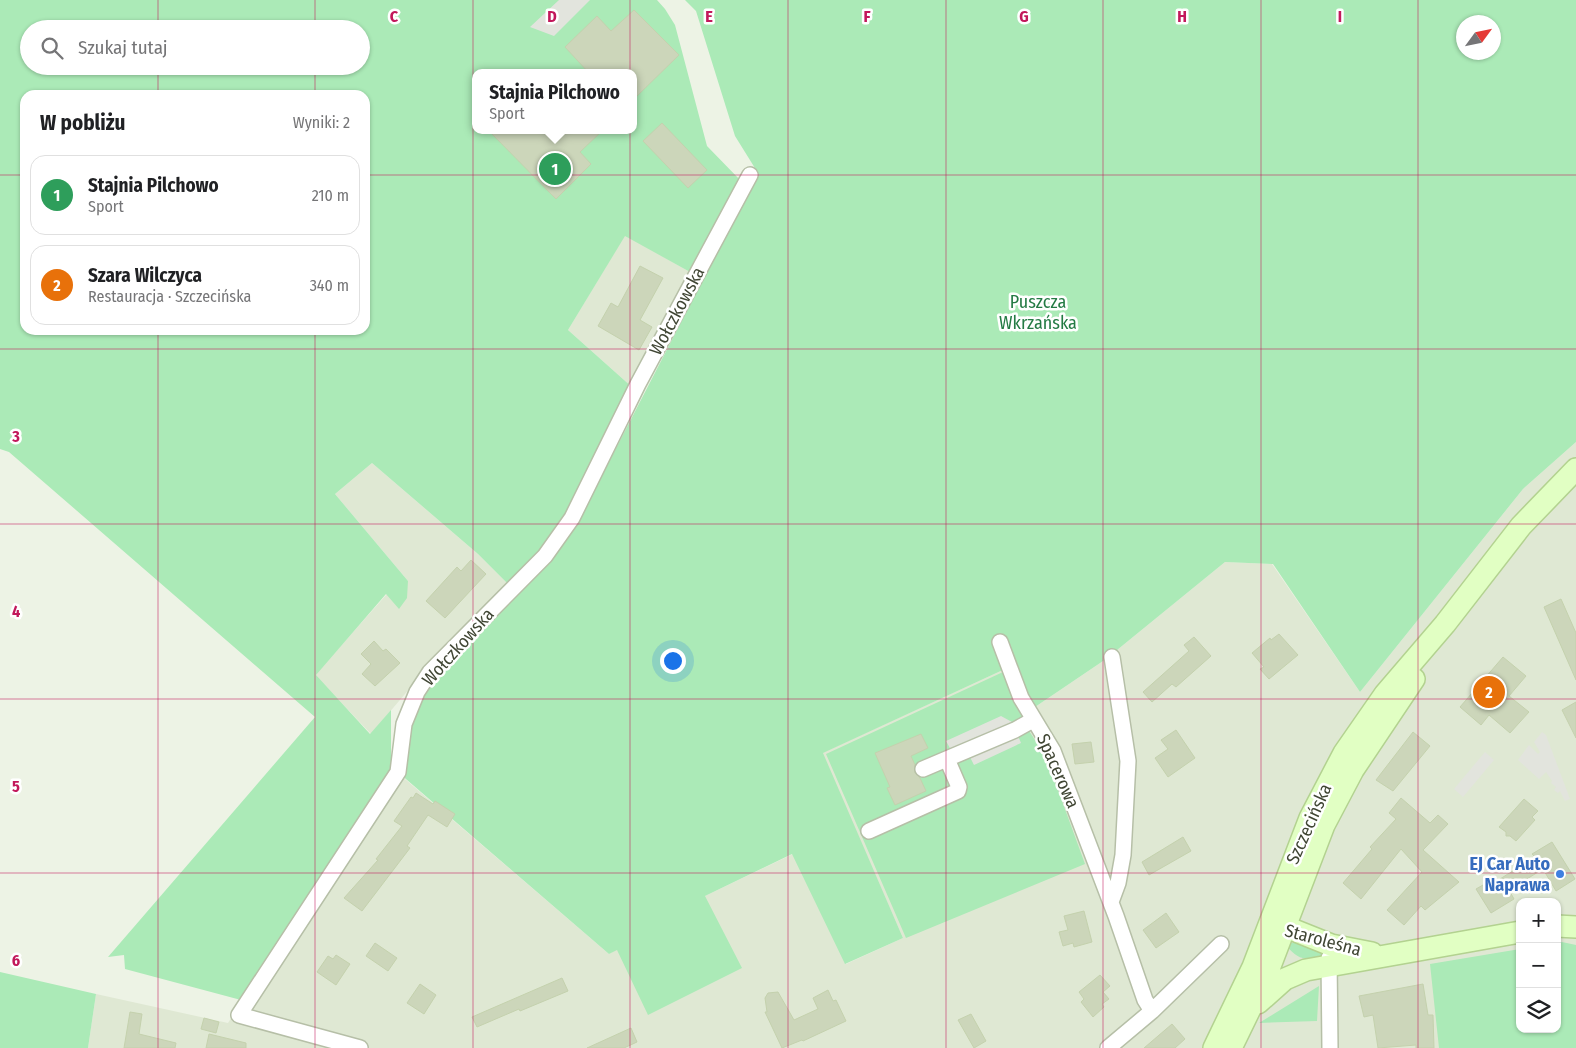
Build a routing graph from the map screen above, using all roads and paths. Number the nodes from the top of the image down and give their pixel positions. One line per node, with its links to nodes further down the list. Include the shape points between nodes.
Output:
1 (750, 175): 18 (street, Wołczkowska, via 641,379 572,518 545,556 430,672 404,724 398,772 239,1015)
2 (1576, 469): 13 (main road, Szczecińska, via 1520,526 1445,624 1413,681 1342,789)
3 (1000, 642): 5 (street, Spacerowa, via 1021,698)
4 (1112, 657): 9 (street, via 1128,761 1123,855)
5 (1034, 720): 6 (street); 9 (street, Spacerowa, via 1053,751)
6 (947, 759): 7 (street); 8 (street, via 959,786 958,791)
7 (923, 770)
8 (869, 831)
9 (1111, 902): 16 (street, Spacerowa, via 1145,1000)
10 (1561, 926): 11 (main road)
11 (1576, 927)
12 (1516, 933): 15 (main road, Staroleśna, via 1384,955)
13 (1276, 937): 15 (main road, Staroleśna); 15 (main road, Staroleśna, via 1293,963); 17 (main road, Szczecińska); 20 (main road, Szczecińska)
14 (1221, 944): 16 (street)
15 (1325, 959): 17 (main road, Staroleśna, via 1272,988 1255,1006); 22 (street)
16 (1152, 1011): 19 (street)
17 (1243, 1026): 21 (main road, Szczecińska)
18 (360, 1048)
19 (1108, 1048)
20 (1214, 1048)
21 (1231, 1048)
22 (1330, 1048)

